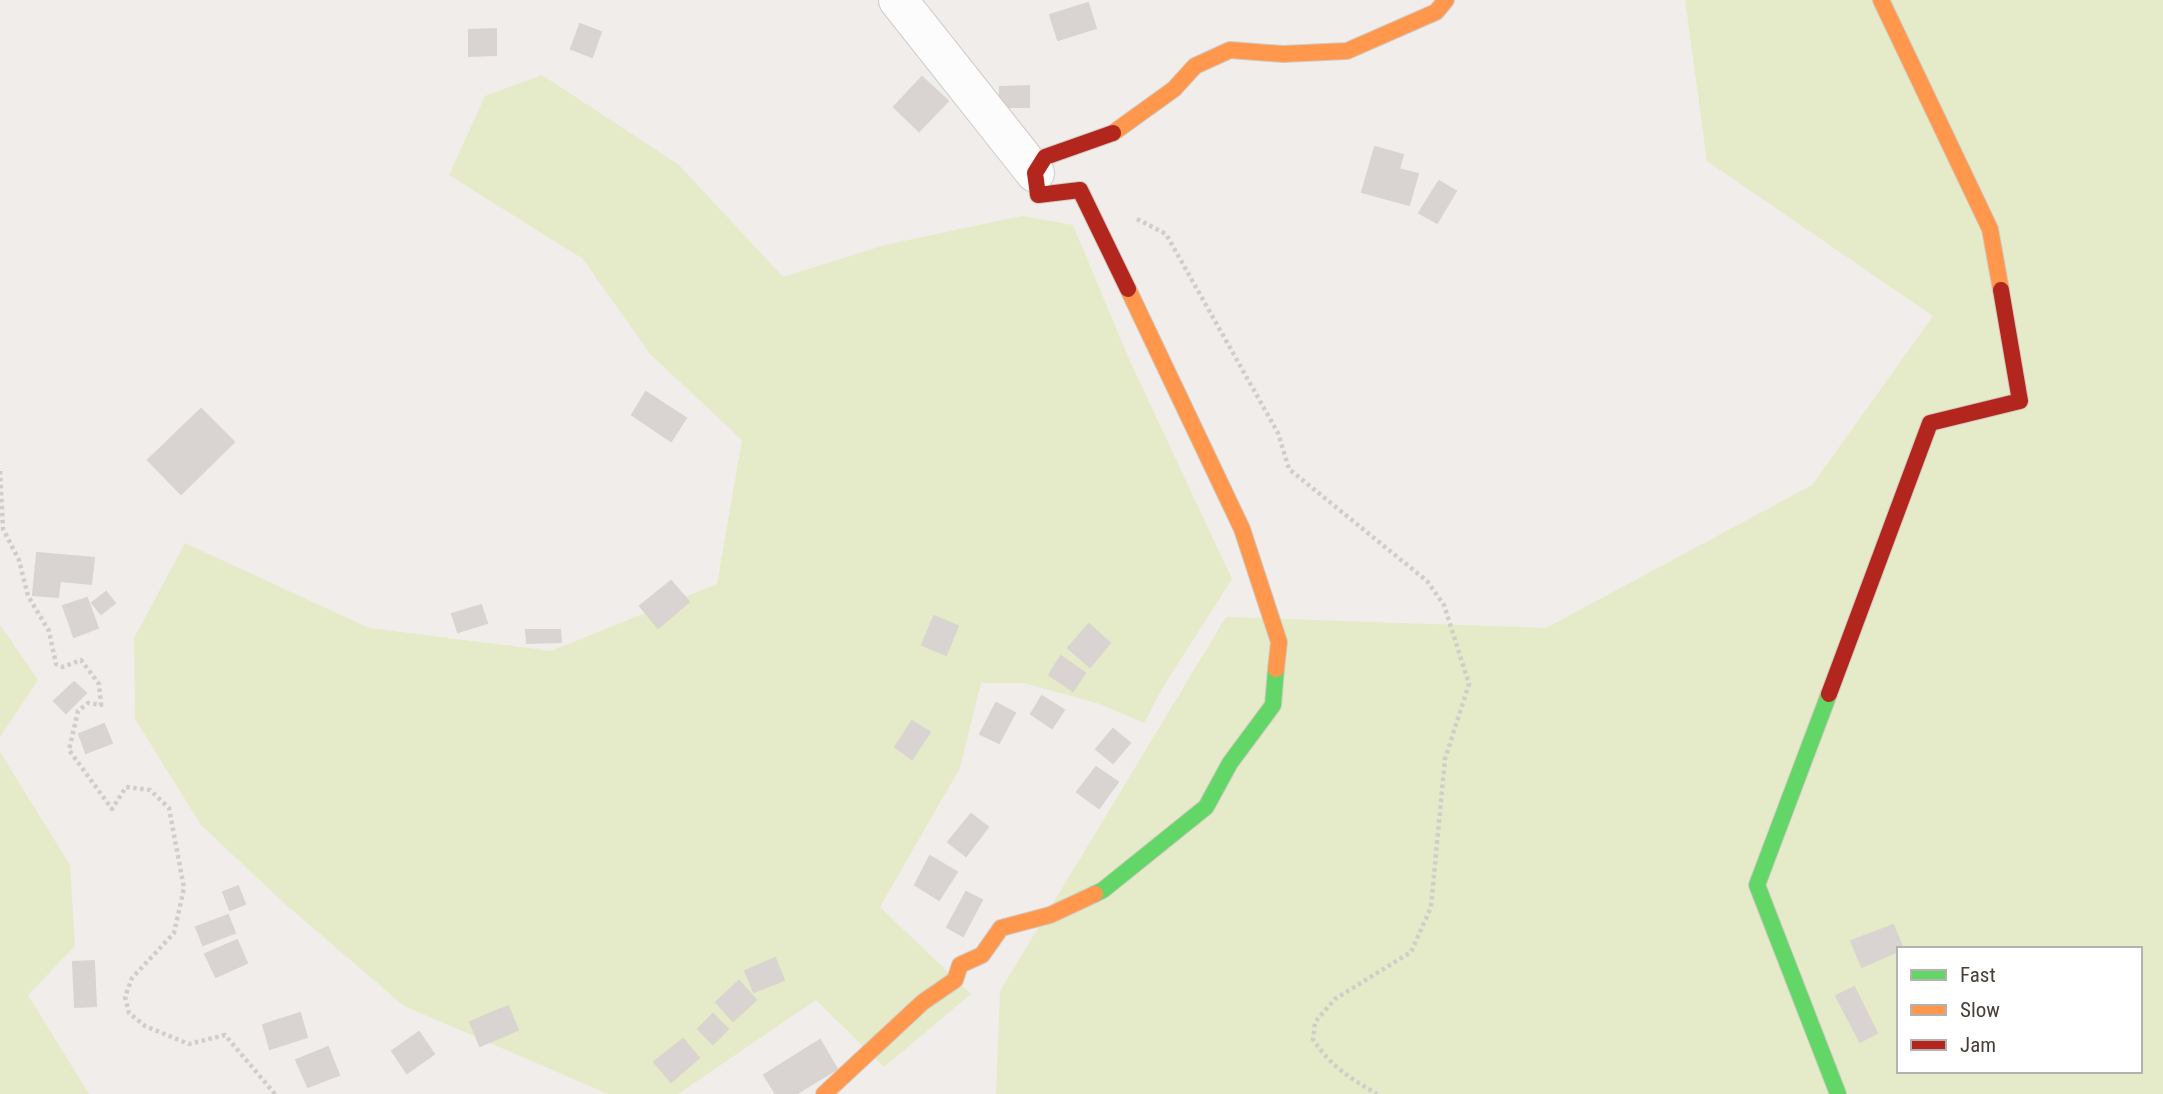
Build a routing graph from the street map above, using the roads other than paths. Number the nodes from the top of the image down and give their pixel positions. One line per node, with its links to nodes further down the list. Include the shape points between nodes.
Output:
1 (898, 0): 4 (street)
2 (1446, 0): 4 (street, via 1436,12 1347,51 1283,54 1230,50 1195,66 1174,89 1111,135 1045,157)
3 (1881, 0): 6 (street, via 1990,229 2020,401 1930,423 1757,885)
4 (1035, 173): 5 (street, via 1038,195 1080,190 1237,518 1279,642 1273,705 1230,763 1206,807 1103,890 1050,915 1001,928 982,955 960,965 955,980 923,1002)
5 (824, 1094)
6 (1838, 1094)

